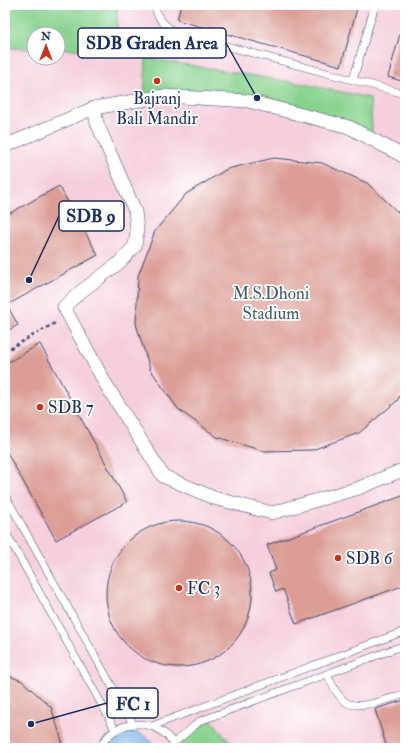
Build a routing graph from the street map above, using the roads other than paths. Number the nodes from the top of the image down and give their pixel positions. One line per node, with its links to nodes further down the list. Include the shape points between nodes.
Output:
1 (154, 5): 3 (lane, via 161,21 174,32)
2 (375, 5): 3 (lane)
3 (353, 80): 4 (lane)
4 (405, 94)
5 (94, 108): 6 (street); 7 (street, via 164,96 248,101 349,127); 8 (street, via 97,123 135,211 135,246 119,263 79,292 64,307 105,383 162,476 214,498 272,513 359,488)
6 (5, 146)
7 (405, 157)
8 (405, 469)
9 (5, 495): 15 (lane)
10 (5, 531): 17 (lane)
11 (405, 631): 16 (lane)
12 (405, 645): 13 (lane)
13 (327, 674): 14 (lane, via 344,701 354,705 367,705); 18 (lane, via 200,720)
14 (405, 694)
15 (133, 724): 16 (lane); 17 (lane)
16 (152, 726): 18 (lane, via 160,730)
17 (115, 730): 19 (lane)
18 (175, 745)
19 (100, 748)

